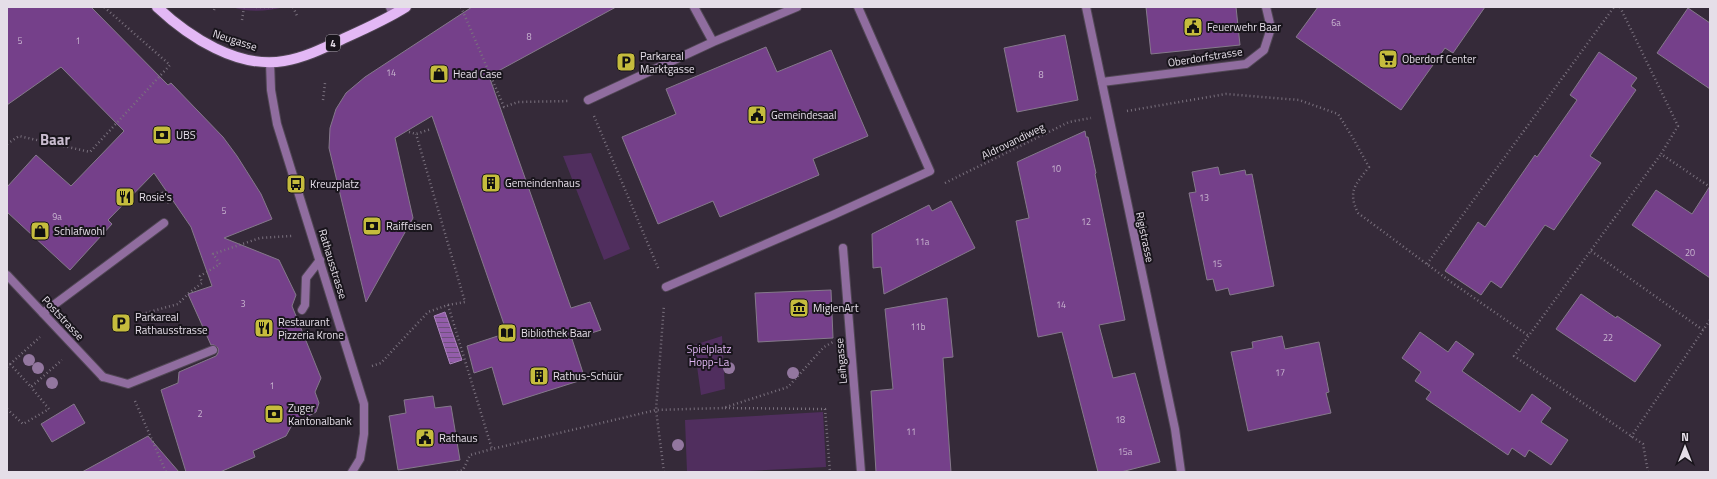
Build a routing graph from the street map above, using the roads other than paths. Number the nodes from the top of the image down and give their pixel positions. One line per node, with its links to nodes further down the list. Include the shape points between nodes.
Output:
1 (157, 7): 10 (main road, Neugasse / 4, via 174,23 218,50)
2 (406, 7): 8 (main road, 4)
3 (694, 7): 9 (street)
4 (797, 7): 9 (street)
5 (858, 7): 17 (street, via 930,172)
6 (1086, 7): 11 (street, Rigistrasse)
7 (1266, 7): 11 (street, Oberdorfstrasse, via 1271,28 1264,50 1246,64)
8 (391, 11): 10 (main road, 4, via 313,53)
9 (713, 42): 12 (street)
10 (270, 62): 15 (street, Rathausstrasse, via 271,90 277,124)
11 (1102, 82): 23 (street, Rigistrasse, via 1175,429)
12 (588, 100)
13 (164, 223): 19 (street)
14 (843, 248): 22 (street, Leihgasse)
15 (320, 260): 18 (street, via 306,278 305,305); 21 (street, Rathausstrasse, via 364,404 364,434 360,459)
16 (7, 275): 19 (street, Poststrasse)
17 (666, 287)
18 (302, 310)
19 (43, 313): 20 (street, Poststrasse, via 103,377 128,384)
20 (213, 350)
21 (352, 472)
22 (861, 472)
23 (1181, 472)

